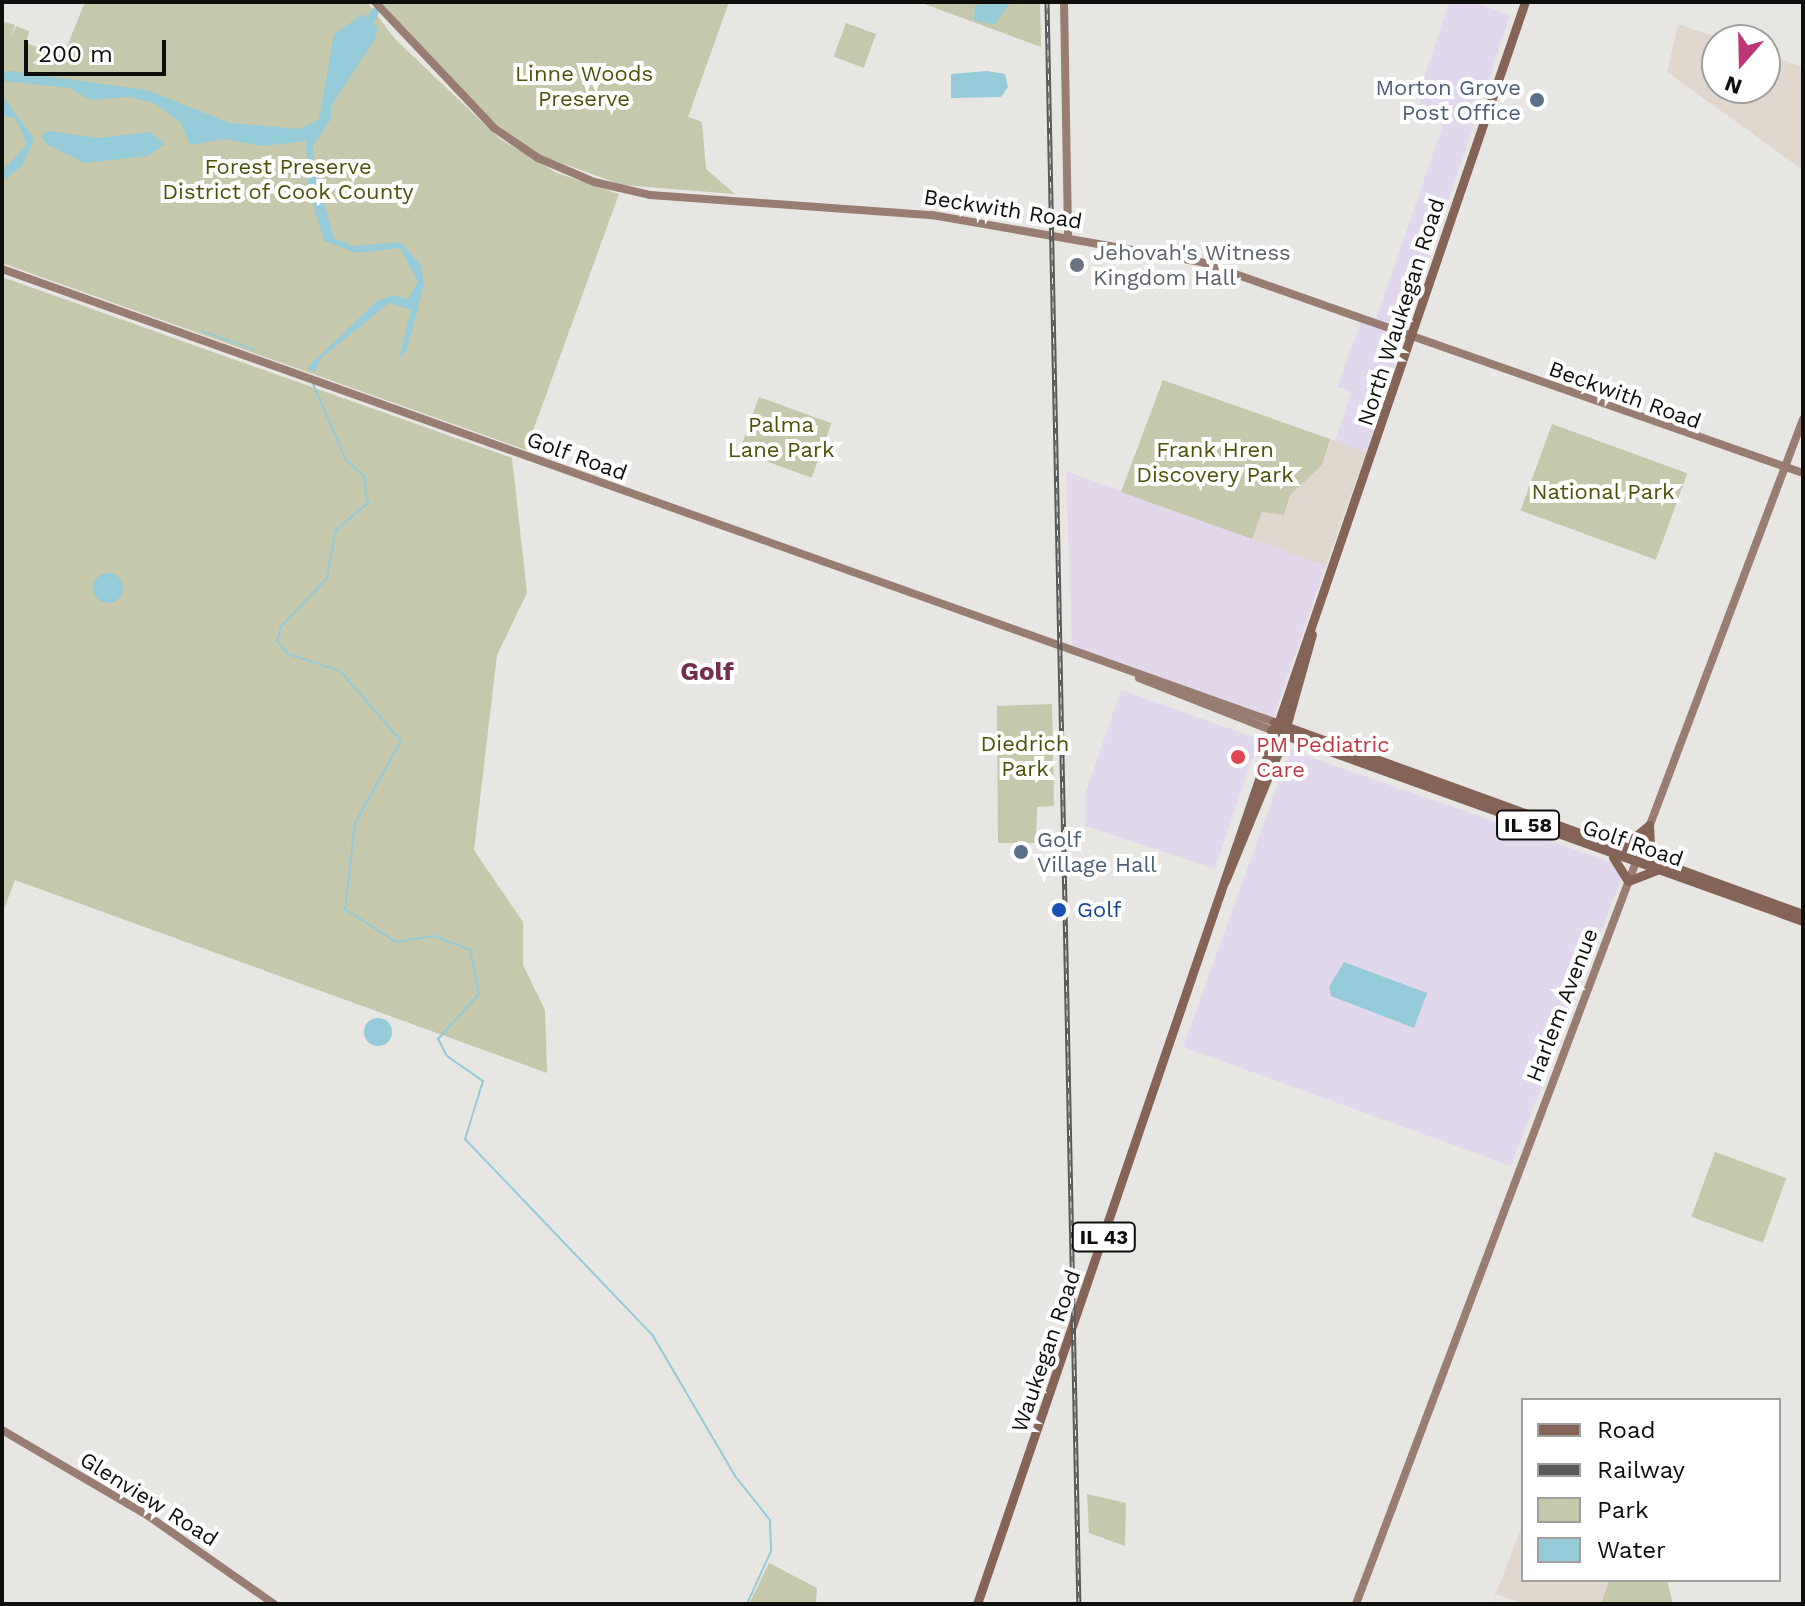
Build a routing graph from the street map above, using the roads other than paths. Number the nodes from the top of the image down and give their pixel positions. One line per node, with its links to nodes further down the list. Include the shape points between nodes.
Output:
1 (375, 2): 4 (main road, Beckwith Road, via 510,141 553,166 611,188 917,213)
2 (1064, 2): 4 (main road)
3 (1525, 2): 6 (main road, North Waukegan Road / IL 43)
4 (1068, 238): 6 (main road, Beckwith Road, via 1201,262)
5 (2, 269): 11 (main road, Golf Road)
6 (1411, 337): 8 (main road, Beckwith Road); 10 (main road, North Waukegan Road / IL 43)
7 (1803, 419): 8 (main road, Harlem Avenue)
8 (1784, 470): 9 (main road, Beckwith Road); 13 (main road, Harlem Avenue)
9 (1803, 473)
10 (1312, 634): 11 (main road, North Waukegan Road / IL 43); 12 (main road, North Waukegan Road / IL 43)
11 (1273, 726): 12 (main road, Golf Road); 19 (main road, Waukegan Road / IL 43, via 1225,867)
12 (1285, 731): 14 (main road, Golf Road / IL 58); 15 (main road, Golf Road / IL 58); 19 (main road, Waukegan Road / IL 43, via 1235,870)
13 (1649, 825): 14 (main road); 16 (main road, Harlem Avenue); 17 (main road, via 1650,846)
14 (1621, 848): 16 (main road, Golf Road / IL 58)
15 (1607, 852): 16 (main road, Golf Road / IL 58); 20 (main road, via 1622,864)
16 (1637, 858): 17 (main road, Golf Road / IL 58); 18 (main road, Golf Road / IL 58); 20 (main road, Harlem Avenue)
17 (1667, 865): 21 (main road, Golf Road / IL 58)
18 (1656, 870): 20 (main road); 22 (main road, Golf Road / IL 58)
19 (1225, 881): 25 (main road, Waukegan Road / IL 43)
20 (1628, 881): 26 (main road, Harlem Avenue)
21 (1803, 914)
22 (1803, 921)
23 (2, 1430): 24 (main road, Glenview Road, via 147,1515)
24 (274, 1604)
25 (977, 1604)
26 (1356, 1604)

